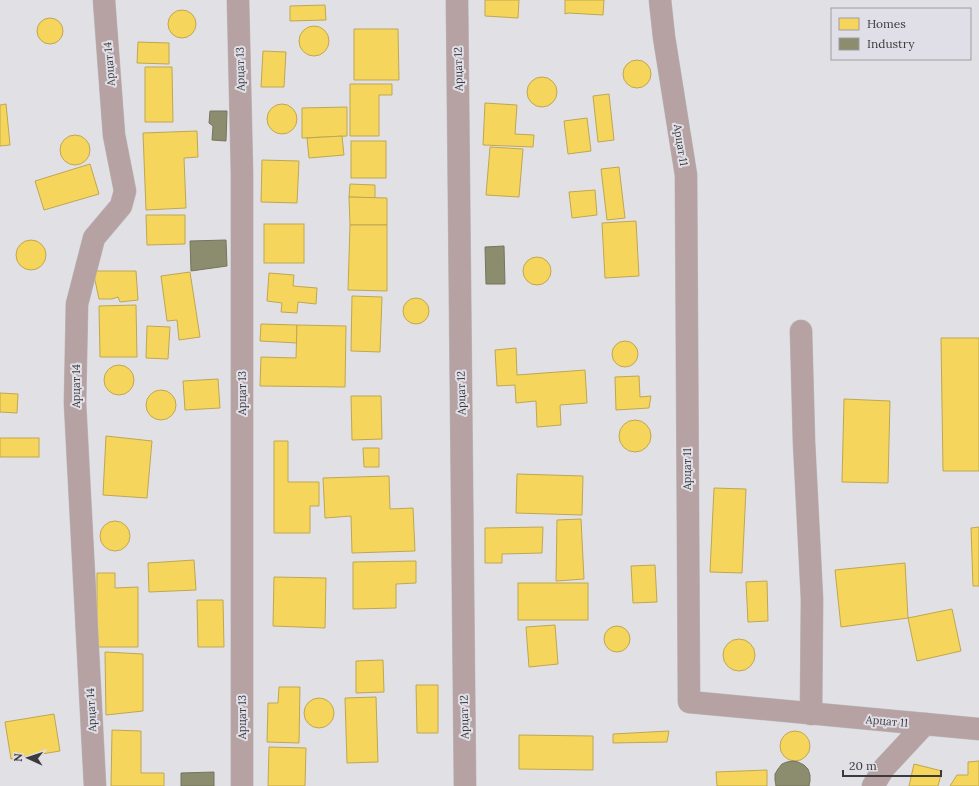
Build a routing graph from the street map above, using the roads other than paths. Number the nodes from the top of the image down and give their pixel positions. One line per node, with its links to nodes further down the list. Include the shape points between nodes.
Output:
1 (104, 0): 9 (street, Арцат 14, via 114,135 125,191 121,206 94,238 77,304 75,403)
2 (238, 0): 10 (street, Арцат 13, via 242,173)
3 (457, 0): 11 (street, Арцат 12)
4 (660, 0): 6 (street, Арцат 11, via 686,175 689,702)
5 (801, 331): 6 (street, via 812,599)
6 (811, 714): 7 (street, Арцат 11)
7 (926, 724): 8 (street, Арцат 11); 12 (street, via 884,768)
8 (979, 729)
9 (94, 786)
10 (242, 786)
11 (465, 786)
12 (873, 786)

